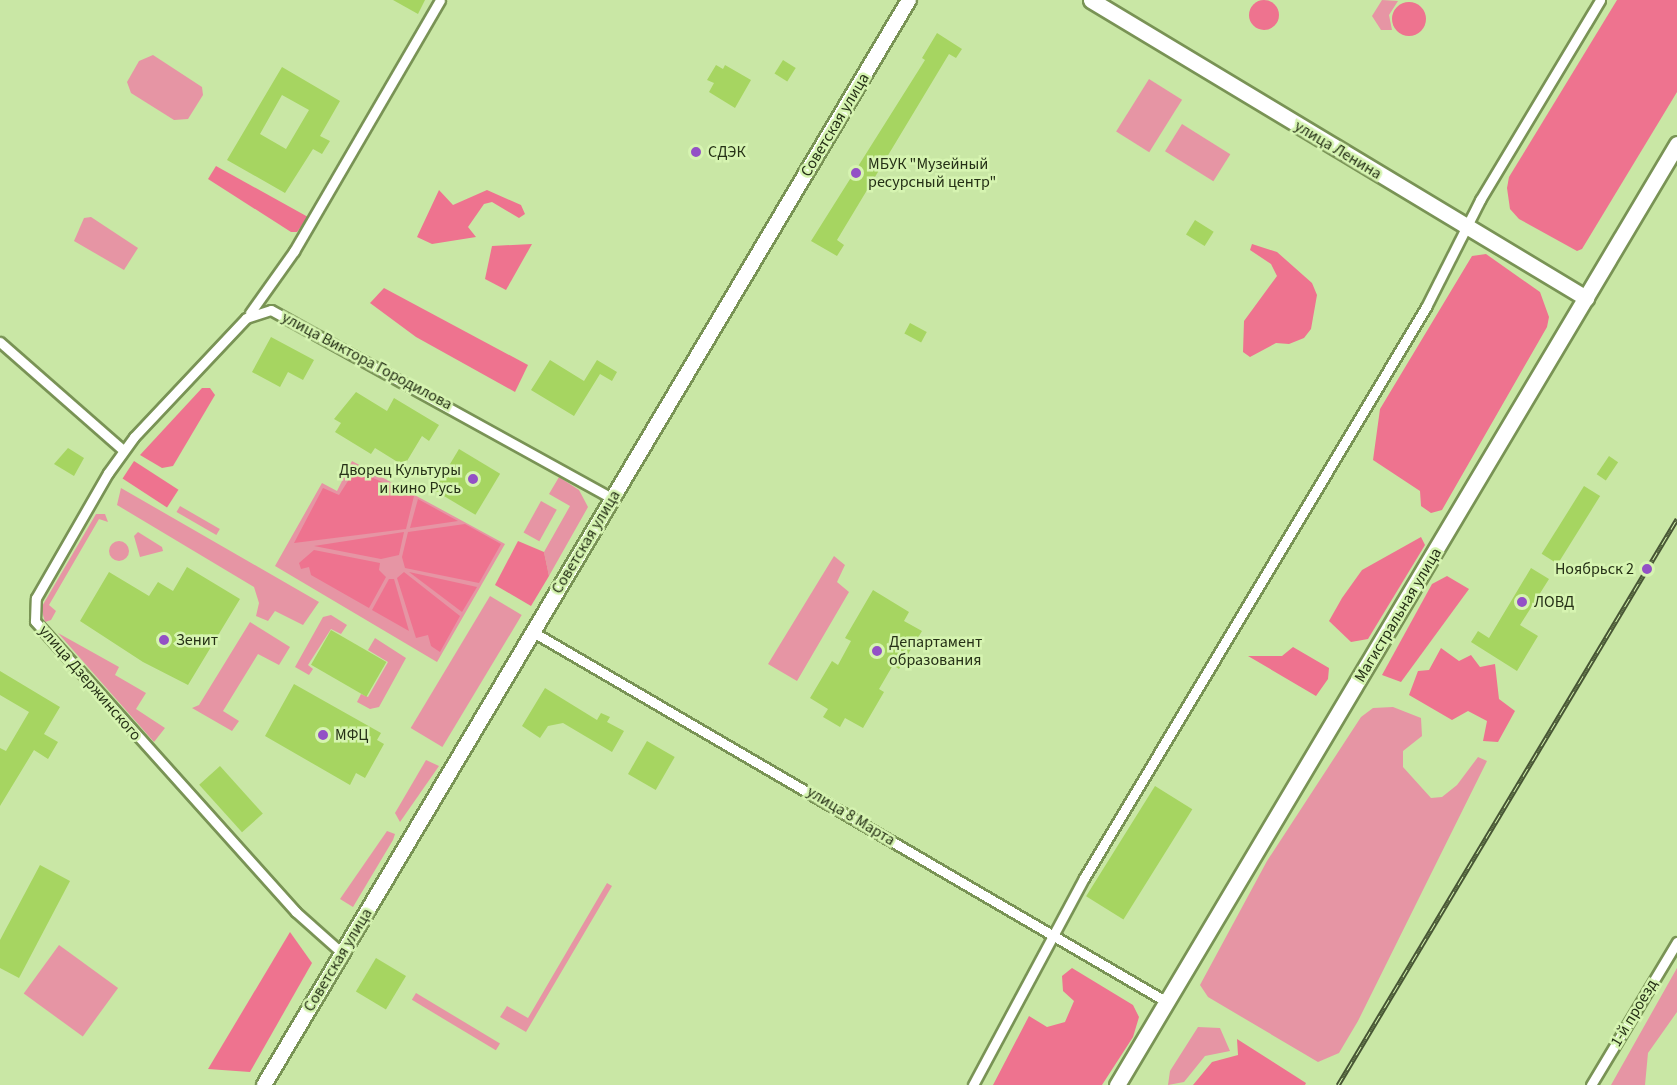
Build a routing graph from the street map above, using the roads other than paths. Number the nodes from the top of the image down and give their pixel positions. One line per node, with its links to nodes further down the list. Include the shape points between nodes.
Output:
1 (440, 0): 8 (street, via 294,251)
2 (909, 0): 11 (main road, Советская улица)
3 (1091, 0): 6 (main road, улица Ленина)
4 (1600, 0): 6 (street)
5 (1677, 144): 7 (main road, Магистральная улица)
6 (1467, 228): 7 (main road, улица Ленина); 13 (street, via 1420,317 1084,878)
7 (1586, 298): 16 (main road, Магистральная улица)
8 (246, 318): 10 (street); 11 (street, улица Виктора Городилова, via 265,311 285,314)
9 (0, 342): 10 (street)
10 (123, 450): 15 (street, улица Дзержинского, via 36,598 35,621 296,912)
11 (612, 498): 12 (main road, Советская улица)
12 (533, 632): 13 (street, улица 8 Марта); 15 (main road, Советская улица)
13 (1054, 936): 16 (street, улица 8 Марта); 18 (street)
14 (1677, 942): 20 (street, 1-й проезд)
15 (342, 953): 17 (main road, Советская улица)
16 (1167, 1002): 19 (main road, Магистральная улица)
17 (264, 1085)
18 (973, 1085)
19 (1117, 1085)
20 (1591, 1085)

